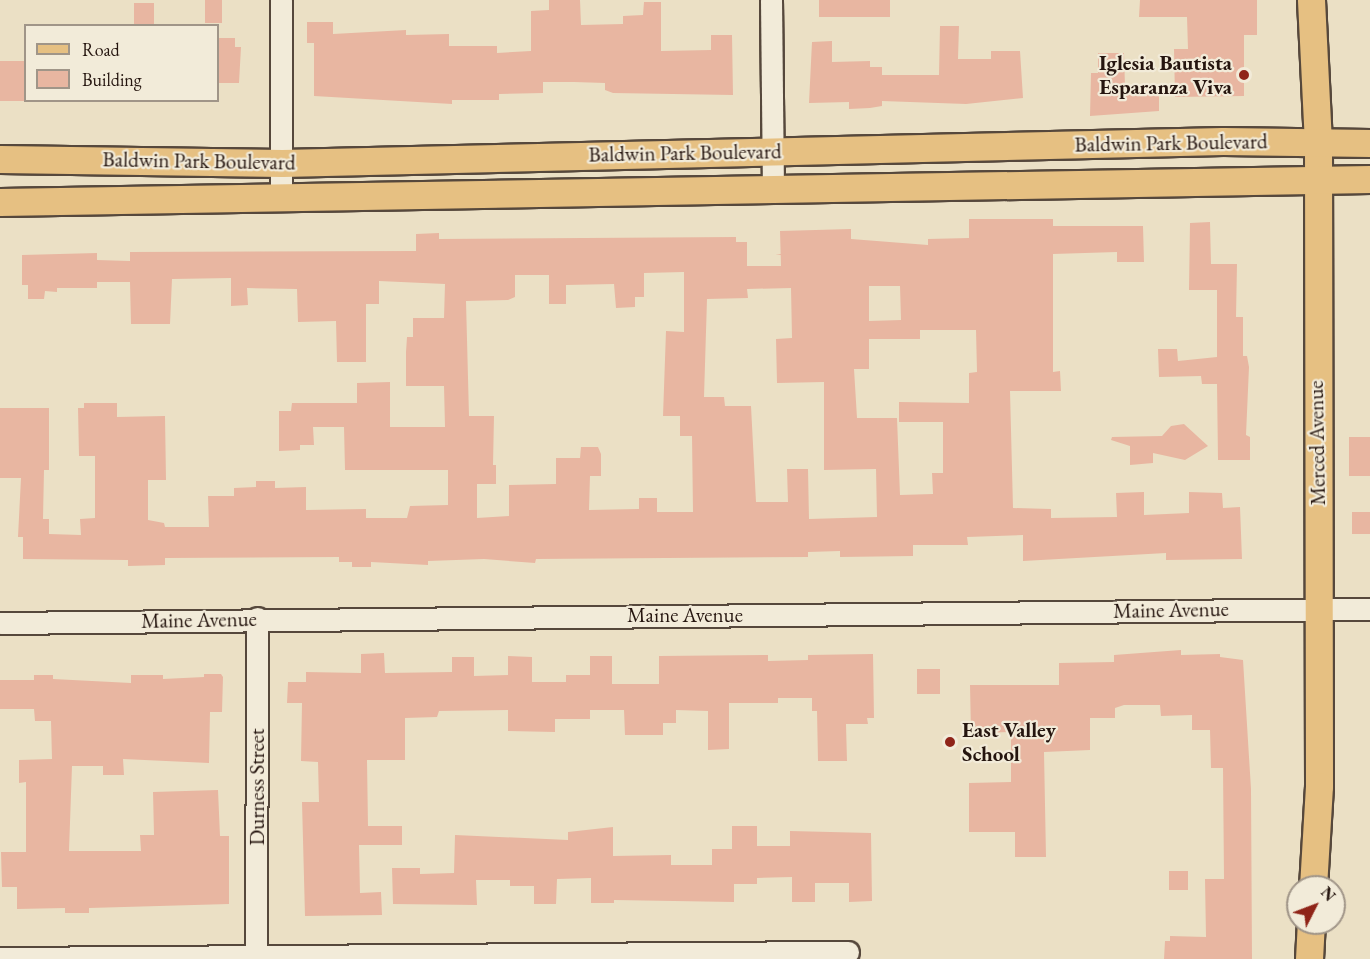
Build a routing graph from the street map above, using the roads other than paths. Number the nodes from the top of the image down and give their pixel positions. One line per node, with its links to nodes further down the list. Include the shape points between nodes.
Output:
1 (281, 0): 8 (street)
2 (771, 0): 6 (street)
3 (1311, 0): 4 (main road, Merced Avenue)
4 (1318, 143): 5 (main road, Baldwin Park Boulevard); 6 (main road, Baldwin Park Boulevard, via 1211,141); 9 (main road, Merced Avenue)
5 (1370, 143)
6 (772, 151): 8 (main road, Baldwin Park Boulevard); 11 (street)
7 (0, 159): 8 (main road, Baldwin Park Boulevard)
8 (282, 163): 12 (street)
9 (1315, 179): 10 (main road, Baldwin Park Boulevard); 11 (main road, Baldwin Park Boulevard); 14 (main road, Merced Avenue)
10 (1370, 179)
11 (773, 187): 12 (main road, Baldwin Park Boulevard)
12 (281, 199): 13 (main road, Baldwin Park Boulevard)
13 (0, 202)
14 (1319, 609): 15 (street, Maine Avenue); 16 (street, Maine Avenue); 18 (main road, Merced Avenue, via 1320,786)
15 (1370, 609)
16 (257, 618): 17 (street, Maine Avenue); 21 (street, Durness Street)
17 (0, 623)
18 (1314, 875)
19 (1310, 935): 23 (main road)
20 (848, 952): 21 (street)
21 (256, 956): 22 (street)
22 (0, 958)
23 (1309, 959)

